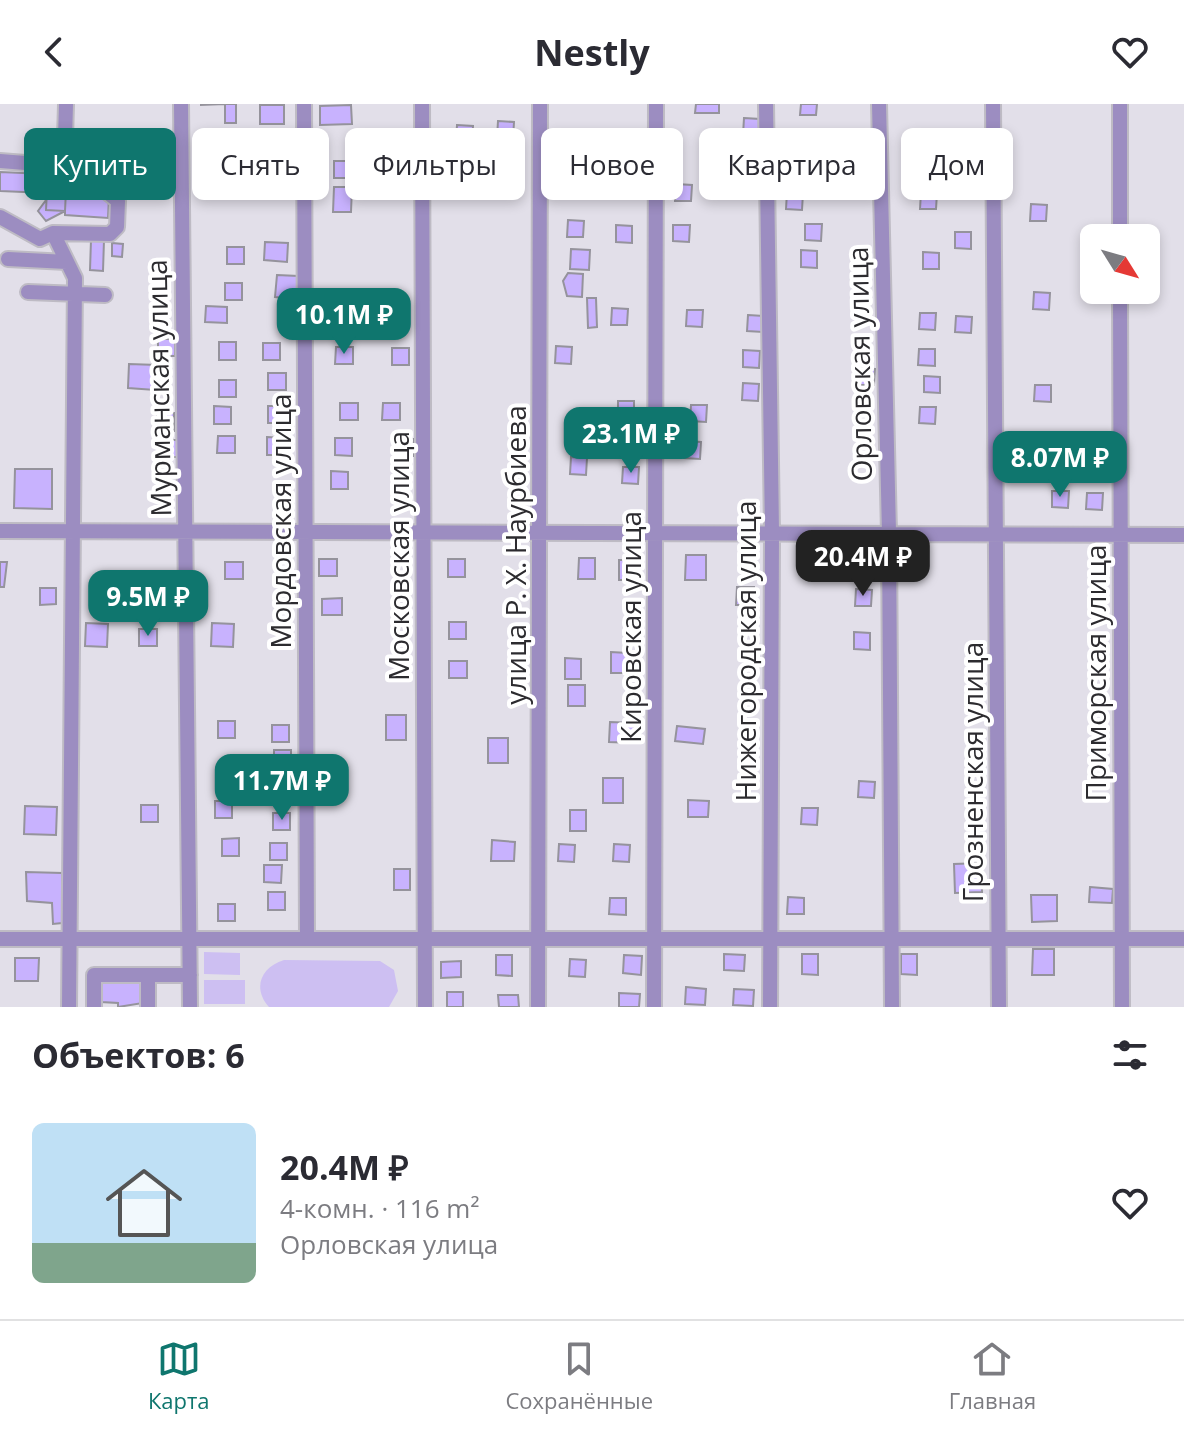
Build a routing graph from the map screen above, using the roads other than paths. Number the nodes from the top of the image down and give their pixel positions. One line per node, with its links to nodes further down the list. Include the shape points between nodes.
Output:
1 (66, 104): 11 (street)
2 (181, 104): 30 (street, Мурманская улица)
3 (304, 104): 27 (street, Мордовская улица)
4 (422, 104): 23 (street, Московская улица)
5 (540, 104): 24 (street, улица Р. Х. Наурбиева)
6 (656, 104): 25 (street, Кировская улица)
7 (766, 104): 28 (street, Нижегородская улица)
8 (879, 104): 29 (street, Орловская улица)
9 (993, 104): 31 (street, Грозненская улица)
10 (1120, 104): 14 (street)
11 (65, 128)
12 (0, 161): 15 (street, via 75,167 118,201 117,227 110,234)
13 (0, 217): 15 (street, via 40,239)
14 (1120, 224)
15 (53, 233): 17 (street)
16 (8, 259): 17 (street)
17 (67, 262): 19 (street, via 75,278)
18 (28, 292): 19 (street)
19 (74, 294): 20 (street); 26 (street)
20 (105, 295)
21 (1120, 304): 32 (street, Приморская улица)
22 (0, 531): 26 (street)
23 (425, 532): 24 (street); 27 (street); 38 (street, Московская улица)
24 (541, 532): 25 (street); 39 (street, улица Р. Х. Наурбиева)
25 (656, 532): 28 (street); 40 (street, Кировская улица)
26 (71, 533): 30 (street); 34 (street)
27 (306, 533): 30 (street); 37 (street, Мордовская улица)
28 (772, 533): 29 (street); 41 (street, Нижегородская улица)
29 (889, 533): 31 (street); 42 (street, Орловская улица)
30 (185, 534): 35 (street, Мурманская улица)
31 (996, 534): 32 (street); 43 (street, Грозненская улица)
32 (1121, 535): 33 (street); 44 (street, Приморская улица)
33 (1184, 535)
34 (69, 938): 35 (street); 36 (street); 48 (street)
35 (191, 938): 37 (street); 47 (street, Мурманская улица)
36 (0, 939)
37 (307, 939): 38 (street)
38 (426, 939): 39 (street); 52 (street, Московская улица)
39 (538, 939): 40 (street); 53 (street, улица Р. Х. Наурбиева)
40 (655, 939): 41 (street); 54 (street, Кировская улица)
41 (769, 939): 42 (street); 55 (street, Нижегородская улица)
42 (892, 939): 43 (street); 56 (street, Орловская улица)
43 (999, 939): 44 (street); 57 (street, Грозненская улица)
44 (1121, 939): 45 (street); 58 (street, Приморская улица)
45 (1184, 939)
46 (148, 975): 47 (street); 49 (street, via 94,975); 50 (street)
47 (190, 975): 51 (street, Мурманская улица)
48 (69, 1007)
49 (94, 1007)
50 (148, 1007)
51 (190, 1007)
52 (425, 1007)
53 (538, 1007)
54 (654, 1007)
55 (770, 1007)
56 (892, 1007)
57 (999, 1007)
58 (1122, 1007)

